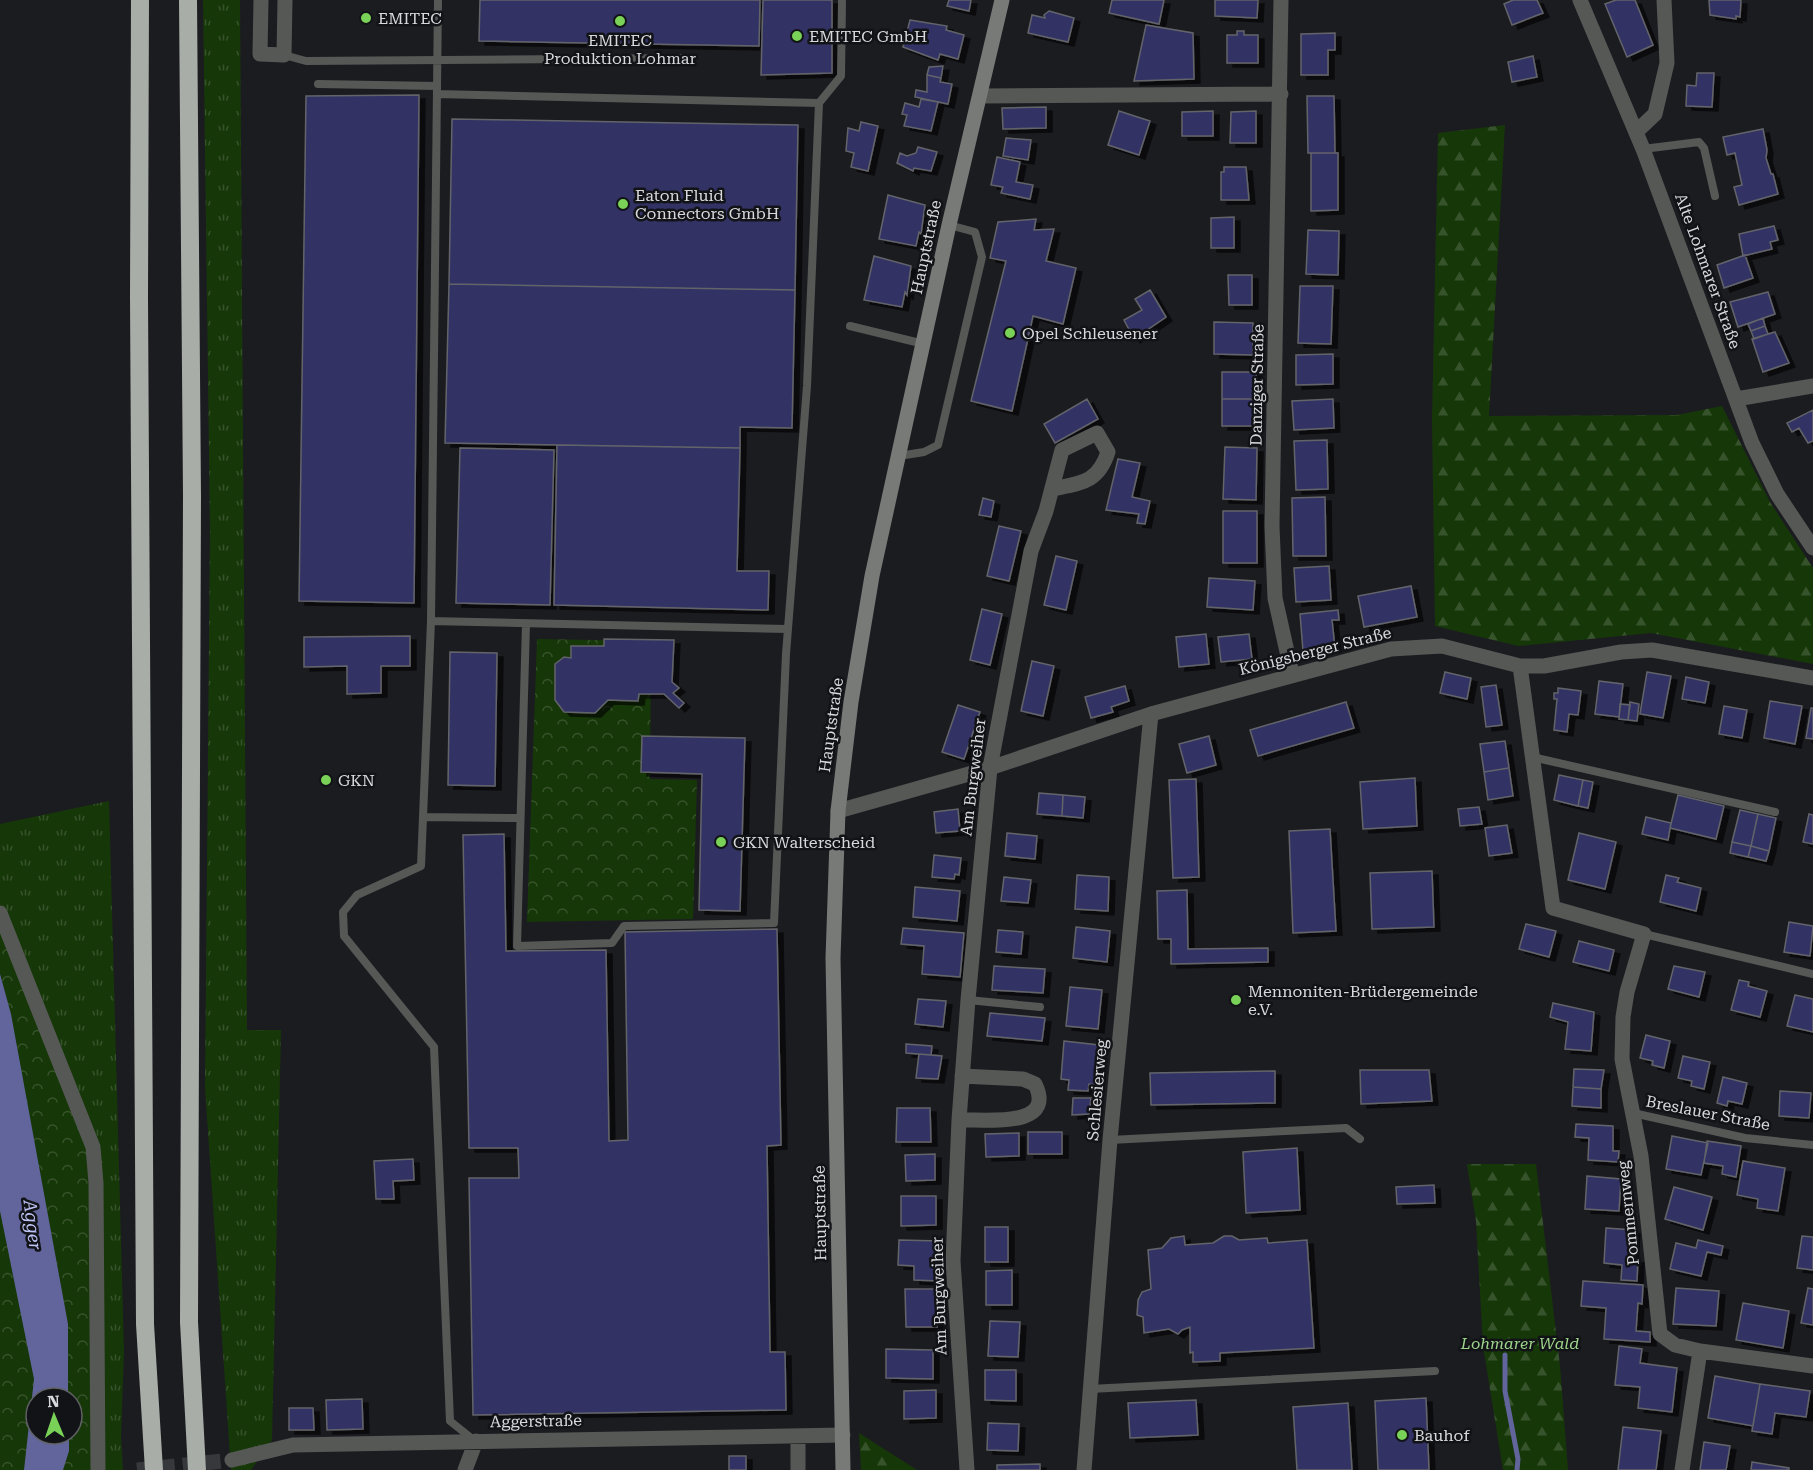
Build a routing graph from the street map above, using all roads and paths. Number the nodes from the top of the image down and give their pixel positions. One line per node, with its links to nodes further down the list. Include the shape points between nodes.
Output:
1 (140, 0): 63 (highway, via 145,1324)
2 (188, 0): 64 (highway, via 192,496 189,1322)
3 (261, 0): 11 (street, via 260,54)
4 (285, 0): 11 (street)
5 (438, 0): 13 (lane)
6 (842, 0): 18 (lane, via 841,76)
7 (1002, 0): 17 (main road, Hauptstraße)
8 (1281, 0): 16 (street, Danziger Straße)
9 (1580, 0): 19 (street, Alte Lohmarer Straße)
10 (1664, 0): 19 (street, via 1667,63 1655,114)
11 (284, 55): 13 (lane, via 306,61)
12 (685, 58): 13 (lane)
13 (437, 60): 15 (lane)
14 (318, 84): 15 (lane)
15 (437, 90): 18 (lane); 30 (lane)
16 (1281, 94): 17 (street); 34 (street, Danziger Straße, via 1272,526 1275,598)
17 (980, 96): 22 (main road, Hauptstraße)
18 (819, 103): 32 (lane, via 807,386)
19 (1636, 132): 20 (street, Alte Lohmarer Straße)
20 (1643, 149): 21 (lane, via 1699,142 1704,148); 26 (street, Alte Lohmarer Straße)
21 (1715, 195)
22 (949, 225): 24 (main road, Hauptstraße); 27 (lane, via 975,232 982,257 938,445)
23 (850, 327): 24 (lane)
24 (924, 344): 27 (main road, Hauptstraße)
25 (1813, 386): 26 (street)
26 (1736, 399): 29 (street, Alte Lohmarer Straße, via 1777,494)
27 (899, 456): 39 (main road, Hauptstraße, via 867,605)
28 (1052, 489): 38 (street, Am Burgweiher, via 1031,551)
29 (1813, 548)
30 (431, 621): 31 (lane); 41 (lane)
31 (526, 624): 32 (lane); 42 (lane)
32 (788, 629): 42 (lane, via 774,923 624,926 612,943 518,946)
33 (1520, 666): 34 (street, Königsberger Straße, via 1442,646 1417,645); 35 (street, Königsberger Straße, via 1652,650); 37 (street)
34 (1292, 674): 36 (street, Königsberger Straße)
35 (1813, 678)
36 (1151, 714): 38 (street, Königsberger Straße); 52 (street, Schlesierweg)
37 (1531, 757): 40 (lane); 44 (street, via 1553,908)
38 (990, 768): 39 (street, Königsberger Straße); 46 (street, Am Burgweiher)
39 (838, 811): 58 (main road, Hauptstraße, via 833,958)
40 (1775, 812)
41 (423, 817): 42 (lane); 60 (lane, via 421,866 357,895 343,912 344,936 434,1047 450,1421)
42 (519, 818)
43 (0, 913): 62 (street, via 93,1147)
44 (1644, 934): 45 (lane); 49 (street, Pommernweg, via 1623,1017 1622,1059)
45 (1813, 974)
46 (968, 1000): 47 (lane); 48 (street, Am Burgweiher)
47 (1040, 1007)
48 (962, 1076): 50 (street, Am Burgweiher); 50 (street, via 1023,1078 1035,1084 1040,1094 1039,1106 1031,1115)
49 (1633, 1113): 53 (lane, Breslauer Straße, via 1745,1138); 54 (street, Pommernweg, via 1660,1334 1675,1345)
50 (959, 1120): 68 (street, Am Burgweiher, via 953,1261)
51 (1360, 1139): 52 (lane, via 1346,1128)
52 (1110, 1140): 57 (street, Schlesierweg)
53 (1813, 1145)
54 (1700, 1352): 55 (street, Pommernweg); 70 (street)
55 (1813, 1366)
56 (1436, 1371): 57 (lane)
57 (1090, 1389): 69 (street, Schlesierweg)
58 (843, 1435): 59 (street, Aggerstraße); 67 (main road, Hauptstraße)
59 (798, 1436): 60 (street, Aggerstraße); 66 (street)
60 (476, 1441): 61 (street, Aggerstraße, via 293,1444); 65 (street)
61 (232, 1460)
62 (98, 1470)
63 (154, 1470)
64 (197, 1470)
65 (465, 1470)
66 (798, 1470)
67 (843, 1470)
68 (967, 1470)
69 (1083, 1470)
70 (1682, 1470)

